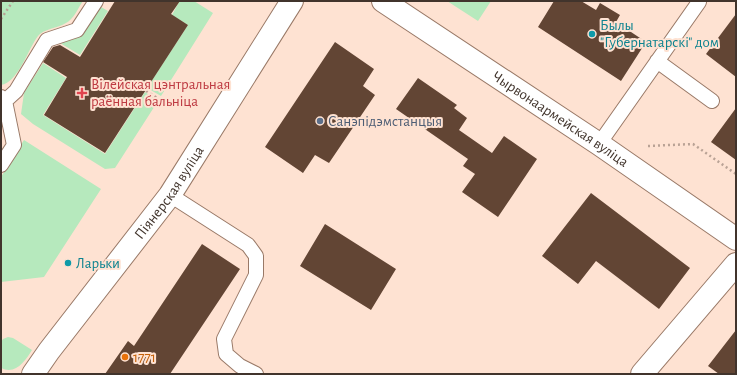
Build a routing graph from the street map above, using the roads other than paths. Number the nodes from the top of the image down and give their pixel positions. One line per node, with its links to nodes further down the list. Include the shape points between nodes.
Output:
1 (96, 1): 6 (lane, via 76,30 47,40 16,91)
2 (292, 1): 10 (street, Піянерская вуліца)
3 (383, 1): 8 (street, Чырвонаармейская вуліца)
4 (699, 2): 5 (lane)
5 (657, 62): 7 (lane); 8 (lane)
6 (3, 99): 9 (lane, via 14,144)
7 (712, 101)
8 (600, 144): 11 (street, Чырвонаармейская вуліца)
9 (1, 165)
10 (170, 195): 13 (street, Піянерская вуліца); 14 (lane, via 248,245 256,256 256,275 224,339 226,354 240,366)
11 (736, 239)
12 (736, 264): 15 (street)
13 (33, 374)
14 (256, 374)
15 (642, 374)

